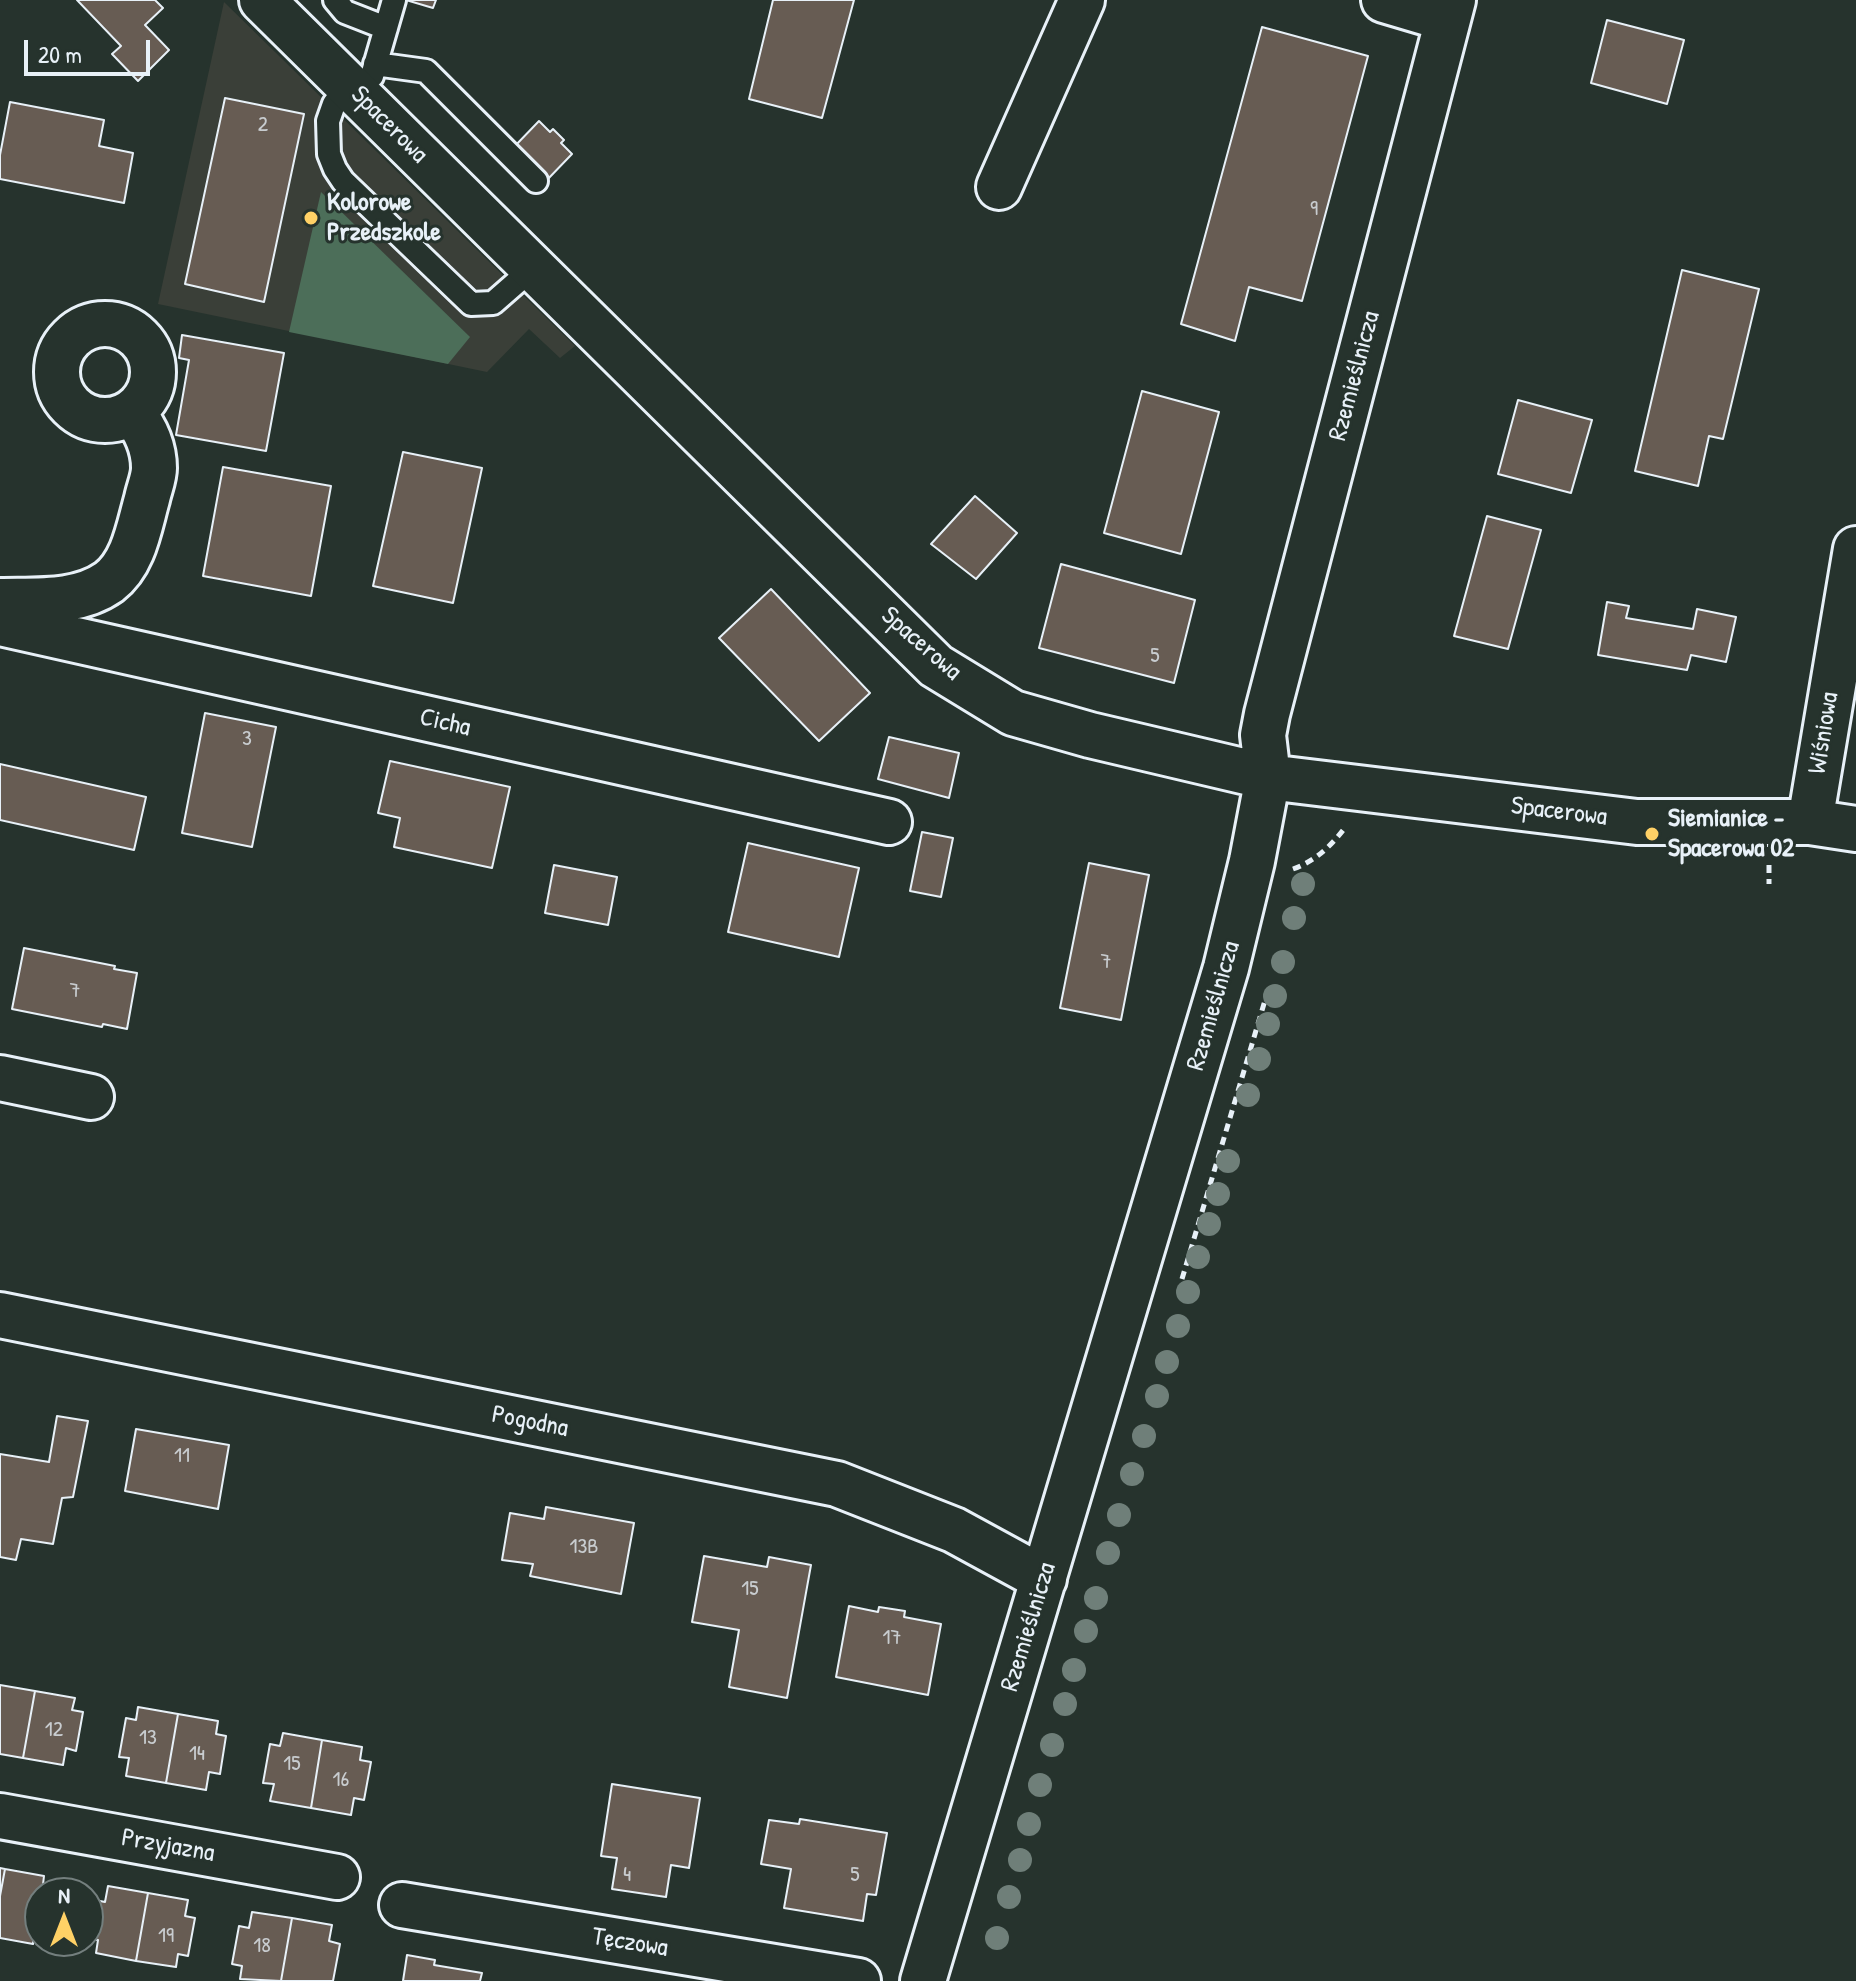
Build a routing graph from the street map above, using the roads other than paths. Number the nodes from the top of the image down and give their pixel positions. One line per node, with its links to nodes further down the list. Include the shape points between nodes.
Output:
1 (262, 0): 8 (street, Spacerowa)
2 (335, 0): 7 (lane, via 345,12)
3 (394, 0): 7 (lane)
4 (1082, 0): 10 (street)
5 (1384, 0): 6 (street, Rzemieślnicza)
6 (1450, 9): 16 (street, Rzemieślnicza, via 1267,714 1263,735)
7 (386, 28): 8 (lane)
8 (363, 83): 9 (lane, via 426,71); 11 (street, Spacerowa); 11 (lane, via 334,104 328,121 329,154 343,181 471,304 493,303)
9 (536, 181)
10 (999, 187)
11 (533, 268): 16 (street, Spacerowa, via 936,666 1013,713)
12 (132, 412): 14 (street, via 144,426 154,470 124,566 88,592 62,599)
13 (1856, 549): 18 (street, Wiśniowa)
14 (0, 601)
15 (0, 623): 17 (street, Cicha)
16 (1268, 777): 18 (street, Spacerowa, via 1637,822); 23 (street, Rzemieślnicza, via 1226,968)
17 (889, 822)
18 (1810, 822): 19 (street, Spacerowa)
19 (1856, 829)
20 (0, 1078): 21 (street)
21 (91, 1097)
22 (0, 1315): 23 (street, Pogodna, via 837,1484 954,1530)
23 (1044, 1579): 28 (street, Rzemieślnicza)
24 (0, 1816): 25 (street, Przyjazna)
25 (337, 1877)
26 (402, 1905): 27 (street, Tęczowa)
27 (858, 1981)
28 (923, 1981)

